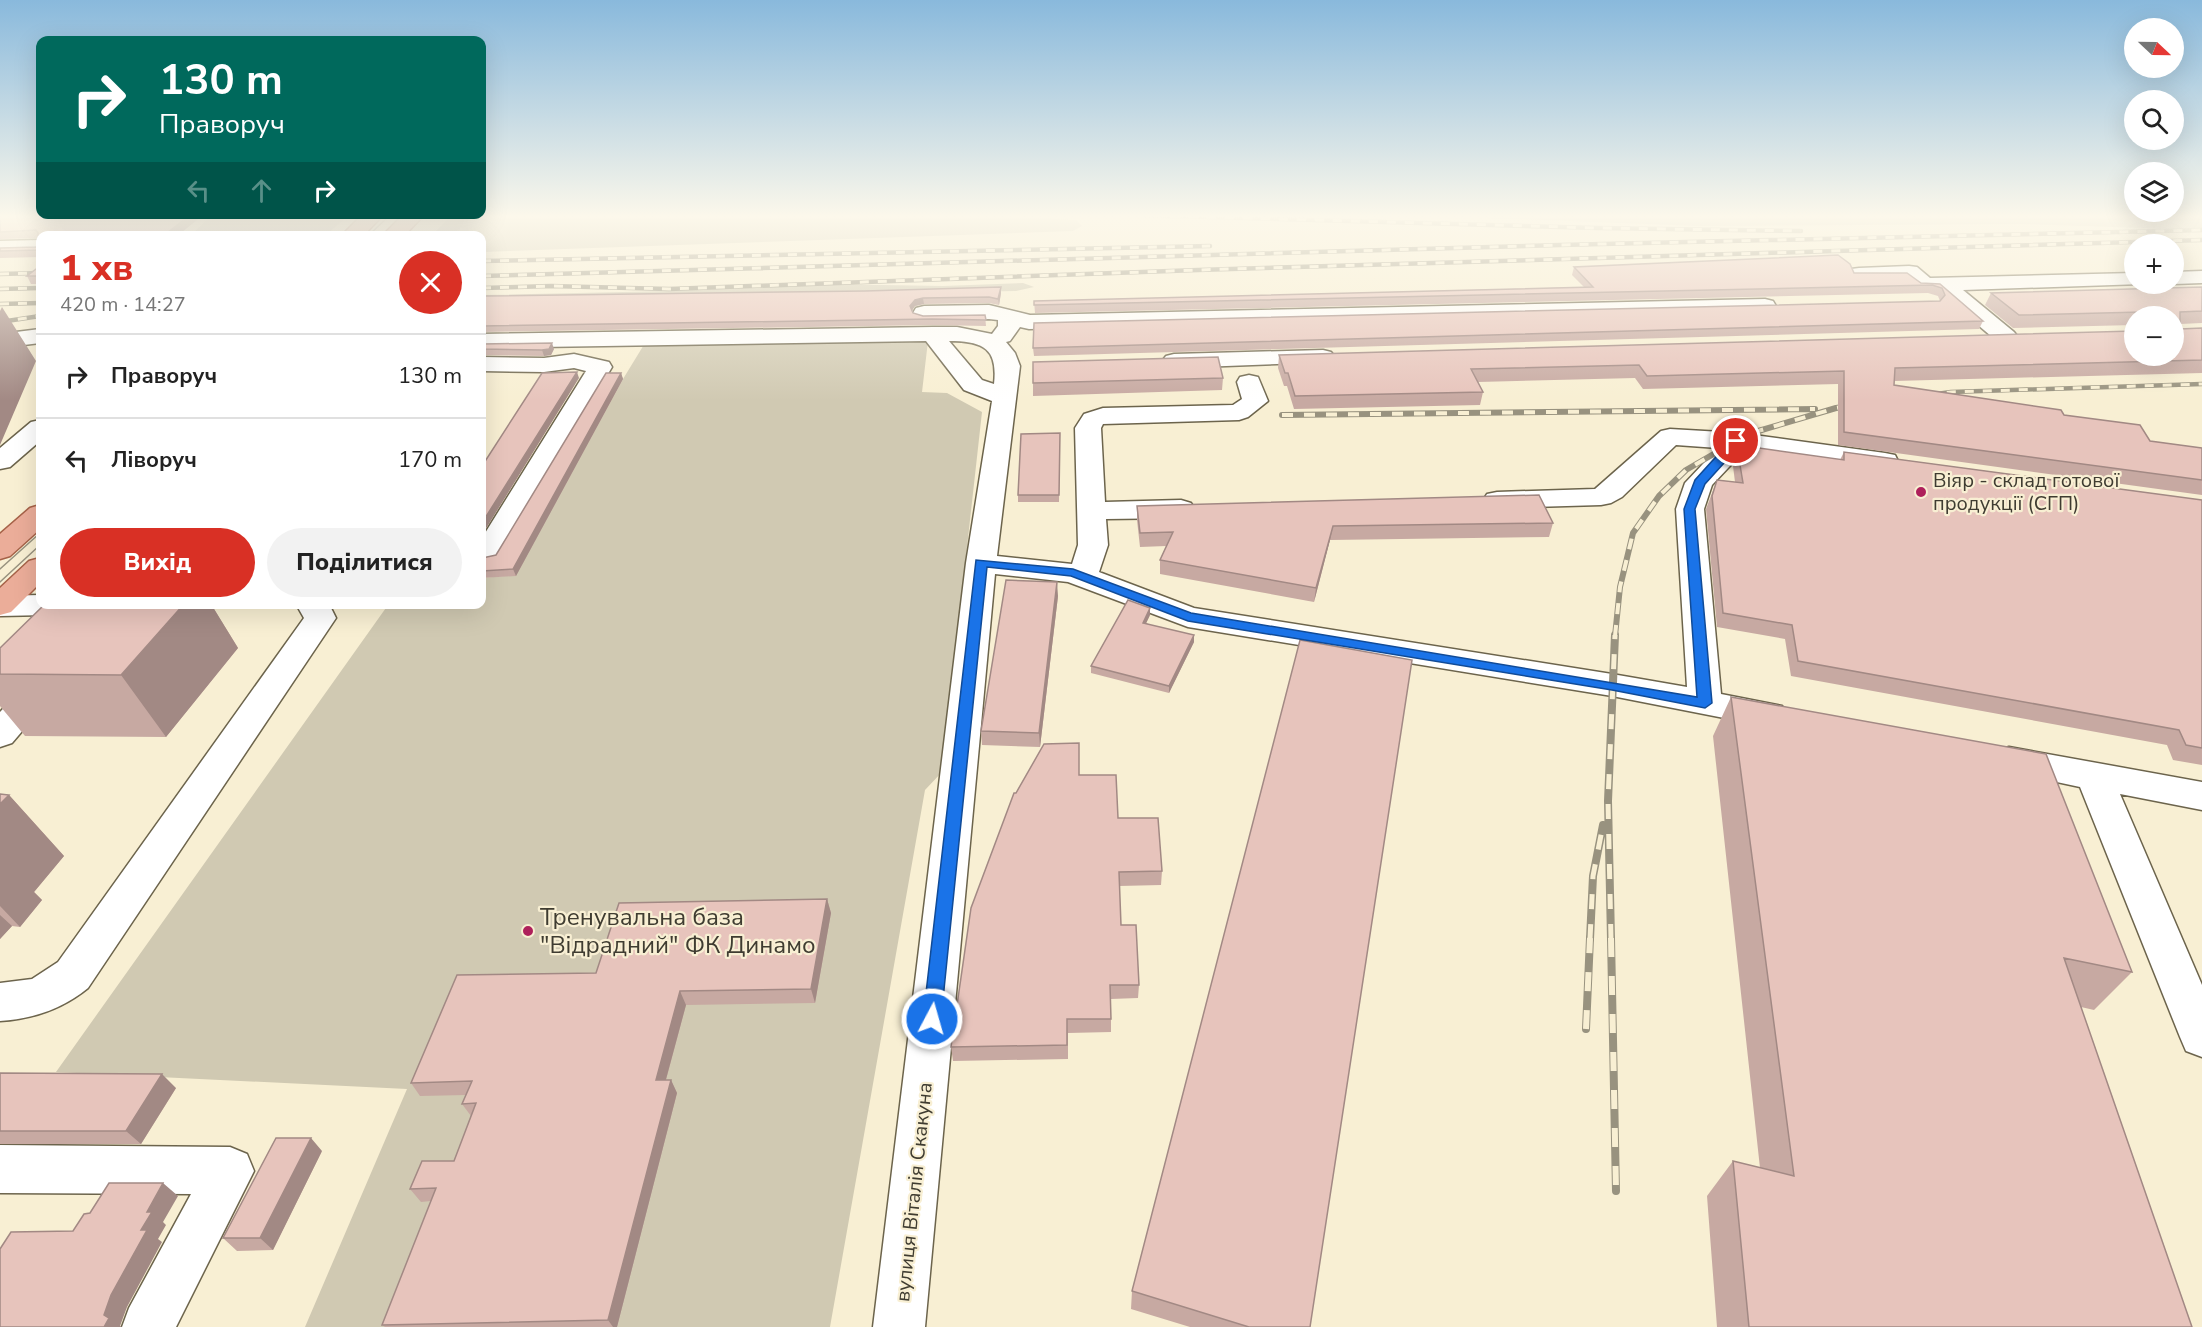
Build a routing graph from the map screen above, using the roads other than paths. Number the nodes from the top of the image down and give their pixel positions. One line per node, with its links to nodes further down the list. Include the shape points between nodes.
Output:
1 (1916, 277): 5 (street, via 1925,284)
2 (2202, 277): 3 (street)
3 (2184, 278)
4 (2124, 279): 5 (street)
5 (1942, 284): 10 (street, via 2017,336)
6 (1784, 305): 15 (street, via 1029,322)
7 (906, 313): 15 (street, via 989,312)
8 (933, 334): 13 (street); 15 (street, via 980,337); 15 (street, via 973,385 985,392)
9 (36, 336): 11 (street)
10 (1970, 338)
11 (0, 341)
12 (486, 341): 13 (street)
13 (581, 350): 17 (street, via 544,365); 28 (street, via 600,367)
14 (1348, 356): 16 (street)
15 (1010, 358): 29 (street, вулиця Віталія Скакуна)
16 (1149, 362)
17 (486, 364)
18 (1249, 382): 25 (street, via 1255,401 1239,412 1093,419 1088,428)
19 (36, 431): 21 (street)
20 (1738, 441): 22 (street); 23 (street, via 1670,437 1601,497); 37 (street, via 1699,483 1690,509)
21 (0, 461)
22 (1905, 464)
23 (1475, 500)
24 (1212, 508): 25 (street)
25 (1092, 511): 31 (street, via 1093,546)
26 (36, 518): 27 (main road)
27 (0, 550)
28 (486, 555)
29 (981, 563): 31 (street); 47 (street, вулиця Віталія Скакуна)
30 (36, 571): 32 (main road)
31 (1083, 576): 37 (street, via 1188,616)
32 (0, 606): 35 (street)
33 (109, 609): 35 (street)
34 (317, 609): 43 (street, via 320,618 73,975 59,987 25,1001)
35 (95, 617)
36 (63, 665): 39 (street)
37 (1705, 703): 38 (street)
38 (1796, 720)
39 (0, 734)
40 (1980, 755): 41 (street)
41 (2094, 776): 42 (street); 44 (street)
42 (2202, 796)
43 (0, 1002)
44 (2202, 1037)
45 (0, 1169): 46 (street, via 230,1171)
46 (148, 1327)
47 (899, 1327)

